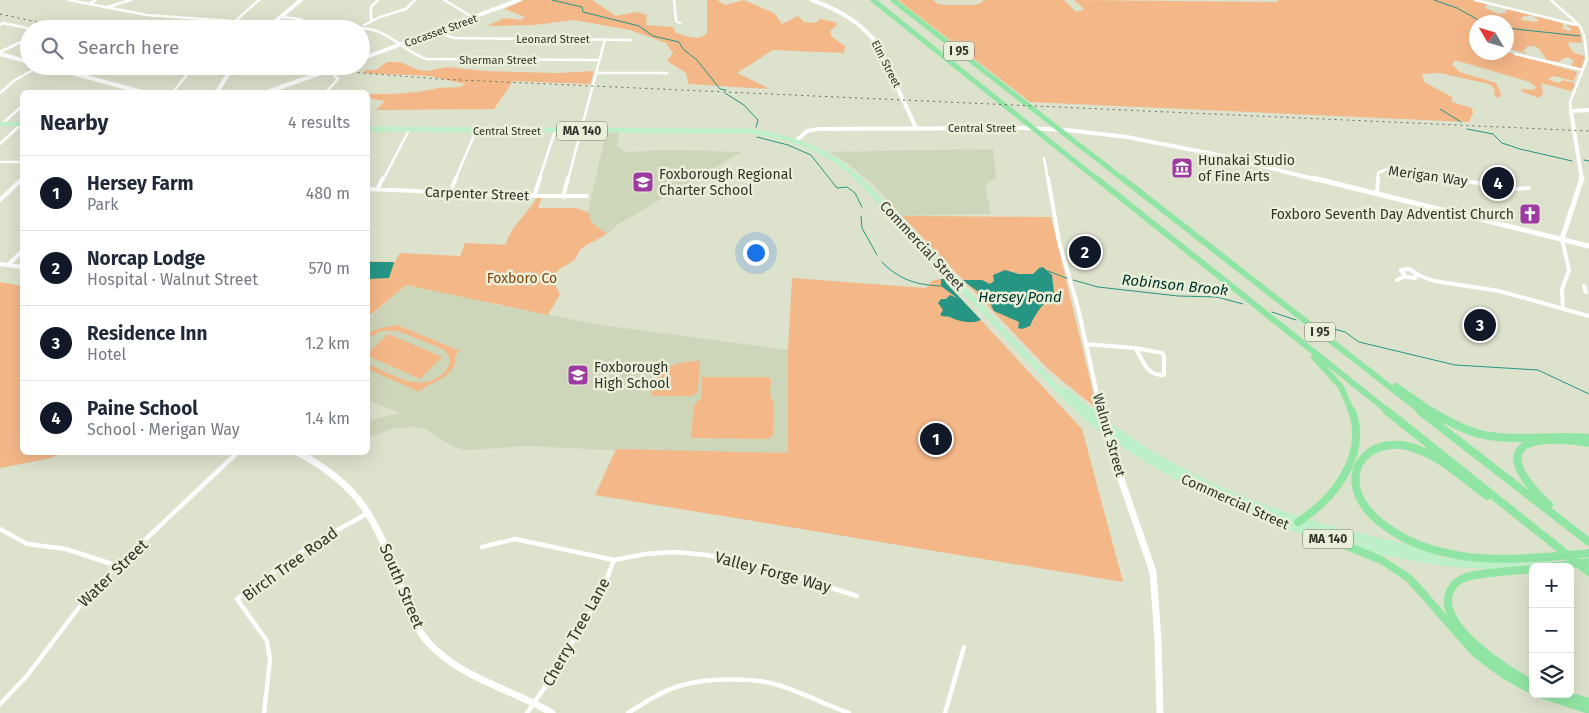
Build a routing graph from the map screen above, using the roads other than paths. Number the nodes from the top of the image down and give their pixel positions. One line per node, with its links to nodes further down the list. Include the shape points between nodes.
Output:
1 (69, 0): 16 (street)
2 (96, 0): 16 (street)
3 (131, 0): 17 (street)
4 (259, 0): 22 (street)
5 (301, 0): 18 (main road)
6 (378, 0): 19 (street, via 372,5)
7 (415, 0): 26 (street, via 406,9)
8 (444, 0): 20 (street)
9 (519, 0): 20 (main road, Cocasset Street)
10 (674, 0): 27 (street, via 676,21)
11 (812, 0): 64 (main road, Elm Street, via 844,12 872,36)
12 (873, 0): 100 (highway, I 95)
13 (893, 0): 103 (highway, I 95)
14 (1475, 0): 29 (street)
15 (1551, 0): 29 (street)
16 (89, 4): 17 (street)
17 (106, 7): 21 (street, via 148,15)
18 (281, 17): 23 (main road); 24 (street)
19 (370, 17): 25 (street); 26 (street)
20 (474, 18): 33 (main road, Cocasset Street)
21 (209, 20)
22 (236, 20)
23 (277, 20)
24 (302, 20)
25 (367, 20)
26 (371, 22): 32 (street)
27 (680, 23)
28 (2, 24): 30 (street)
29 (1579, 25): 43 (street, via 1587,56)
30 (20, 27)
31 (370, 27): 32 (street)
32 (373, 27): 37 (street, Sherman Street)
33 (438, 32): 34 (street, Leonard Street, via 451,38); 37 (main road, Cocasset Street)
34 (605, 39): 35 (street); 42 (street, Leonard Street)
35 (631, 40)
36 (20, 43): 38 (street)
37 (399, 46): 40 (main road, Cocasset Street); 42 (street, Sherman Street, via 426,59)
38 (0, 53): 41 (main road)
39 (1515, 54): 43 (street)
40 (370, 56)
41 (20, 59)
42 (600, 60): 44 (street, Leonard Street)
43 (1583, 70): 59 (street, via 1570,102)
44 (596, 73): 45 (street); 69 (street, Leonard Street)
45 (667, 74)
46 (25, 75): 57 (street)
47 (79, 75): 52 (main road)
48 (187, 75): 53 (street)
49 (228, 75): 54 (main road)
50 (317, 75): 55 (main road)
51 (334, 75): 56 (street, via 338,79)
52 (135, 90)
53 (175, 90)
54 (219, 90)
55 (273, 90)
56 (328, 90)
57 (0, 93)
58 (20, 108): 61 (street)
59 (1571, 110): 60 (main road); 85 (main road, via 1582,182)
60 (1589, 110)
61 (1, 124): 62 (main road)
62 (20, 124)
63 (20, 126): 71 (street)
64 (916, 128): 70 (main road, Central Street, via 814,129); 80 (main road, Central Street, via 1024,128 1127,137 1218,155)
65 (370, 129): 66 (main road, Central Street / MA 140)
66 (409, 130): 67 (main road, Central Street / MA 140); 78 (street)
67 (476, 131): 68 (main road, Central Street / MA 140); 79 (street)
68 (555, 131): 69 (main road, Central Street / MA 140); 81 (street)
69 (582, 131): 70 (main road, Central Street / MA 140, via 739,130); 82 (street)
70 (796, 141): 104 (main road, Commercial Street / MA 140, via 829,156 853,173)
71 (0, 144)
72 (1044, 158): 93 (street, Walnut Street, via 1059,240)
73 (0, 162): 74 (street)
74 (20, 162)
75 (20, 181): 84 (street)
76 (1529, 188): 80 (street, Merigan Way, via 1515,189 1387,169 1378,173)
77 (370, 189): 78 (street, Carpenter Street)
78 (376, 190): 79 (street, Carpenter Street)
79 (450, 192): 81 (street, Carpenter Street)
80 (1377, 194): 85 (main road, Central Street)
81 (534, 196): 82 (street, Carpenter Street)
82 (563, 196): 83 (street, Carpenter Street)
83 (587, 196)
84 (0, 200)
85 (1562, 239): 86 (main road, Central Street); 98 (street, via 1569,270 1562,289)
86 (1589, 246)
87 (20, 253): 89 (street)
88 (0, 264): 89 (street)
89 (8, 265): 90 (street)
90 (20, 267)
91 (1417, 275): 92 (street, via 1413,278); 92 (street, via 1403,269 1401,273); 95 (street)
92 (1405, 276): 94 (street)
93 (1070, 279): 101 (street, Walnut Street)
94 (1397, 280)
95 (1437, 281): 98 (street, via 1500,291)
96 (1584, 286): 97 (street)
97 (1586, 292)
98 (1563, 309): 99 (street)
99 (1589, 316)
100 (1297, 339): 112 (highway, via 1342,388 1351,407 1355,428 1352,456 1340,484 1324,504); 113 (highway, I 95)
101 (1086, 344): 102 (street); 105 (street, Walnut Street)
102 (1135, 348): 102 (street, via 1162,353 1164,375 1148,372)
103 (1348, 354): 107 (highway, via 1443,418 1468,430 1501,437 1549,434); 114 (highway, I 95)
104 (1036, 366): 105 (main road, Commercial Street / MA 140); 106 (main road, Commercial Street / MA 140, via 1068,400)
105 (1104, 423): 106 (main road, Walnut Street); 112 (main road, Commercial Street / MA 140, via 1204,483)
106 (1107, 433): 116 (main road, Commercial Street / MA 140, via 1160,467 1208,492 1270,519); 144 (main road, Walnut Street, via 1153,572)
107 (1589, 438)
108 (1589, 443): 114 (highway, via 1539,441 1524,445 1518,454 1519,467 1526,481)
109 (235, 455): 124 (street, Water Street)
110 (303, 455): 111 (main road, South Street, via 344,481)
111 (369, 512): 134 (main road, South Street, via 414,621 427,640 442,656 465,671); 138 (street, Birch Tree Road, via 311,545 238,599 267,641 270,660)
112 (1298, 522): 120 (main road, Commercial Street / MA 140, via 1389,546)
113 (1529, 524): 120 (highway, via 1420,450 1391,445 1367,454 1358,464 1355,483 1360,500 1370,512 1408,540); 127 (highway, I 95)
114 (1572, 528): 117 (highway, I 95)
115 (0, 530): 124 (street, via 27,544 66,549)
116 (1330, 539): 125 (main road, Commercial Street / MA 140, via 1454,564); 131 (highway, via 1374,556 1400,572 1417,586 1481,659)
117 (1589, 542)
118 (482, 547): 121 (street, Valley Forge Way, via 515,538)
119 (1589, 553): 120 (highway, Commercial Street / MA 140, via 1509,558)
120 (1460, 556)
121 (614, 560): 128 (street, Valley Forge Way, via 652,554 700,553 729,557); 134 (street, Cherry Tree Lane, via 599,598)
122 (1589, 562): 123 (highway, Commercial Street / MA 140)
123 (1574, 564)
124 (118, 566): 136 (street, Water Street, via 74,611 37,665)
125 (1529, 566)
126 (1529, 570): 130 (highway, via 1462,579 1452,588 1449,601 1454,620 1475,645 1501,666)
127 (1589, 572)
128 (857, 596)
129 (964, 647): 143 (street)
130 (1529, 682)
131 (1529, 689)
132 (1552, 698): 137 (highway)
133 (1574, 698): 135 (highway)
134 (535, 702): 139 (street, Cherry Tree Lane); 140 (main road, South Street)
135 (1589, 702)
136 (0, 704)
137 (1589, 710)
138 (264, 713)
139 (526, 713)
140 (552, 713)
141 (628, 713): 142 (street, via 685,684 720,681 777,684)
142 (849, 713)
143 (945, 713)
144 (1160, 713)

